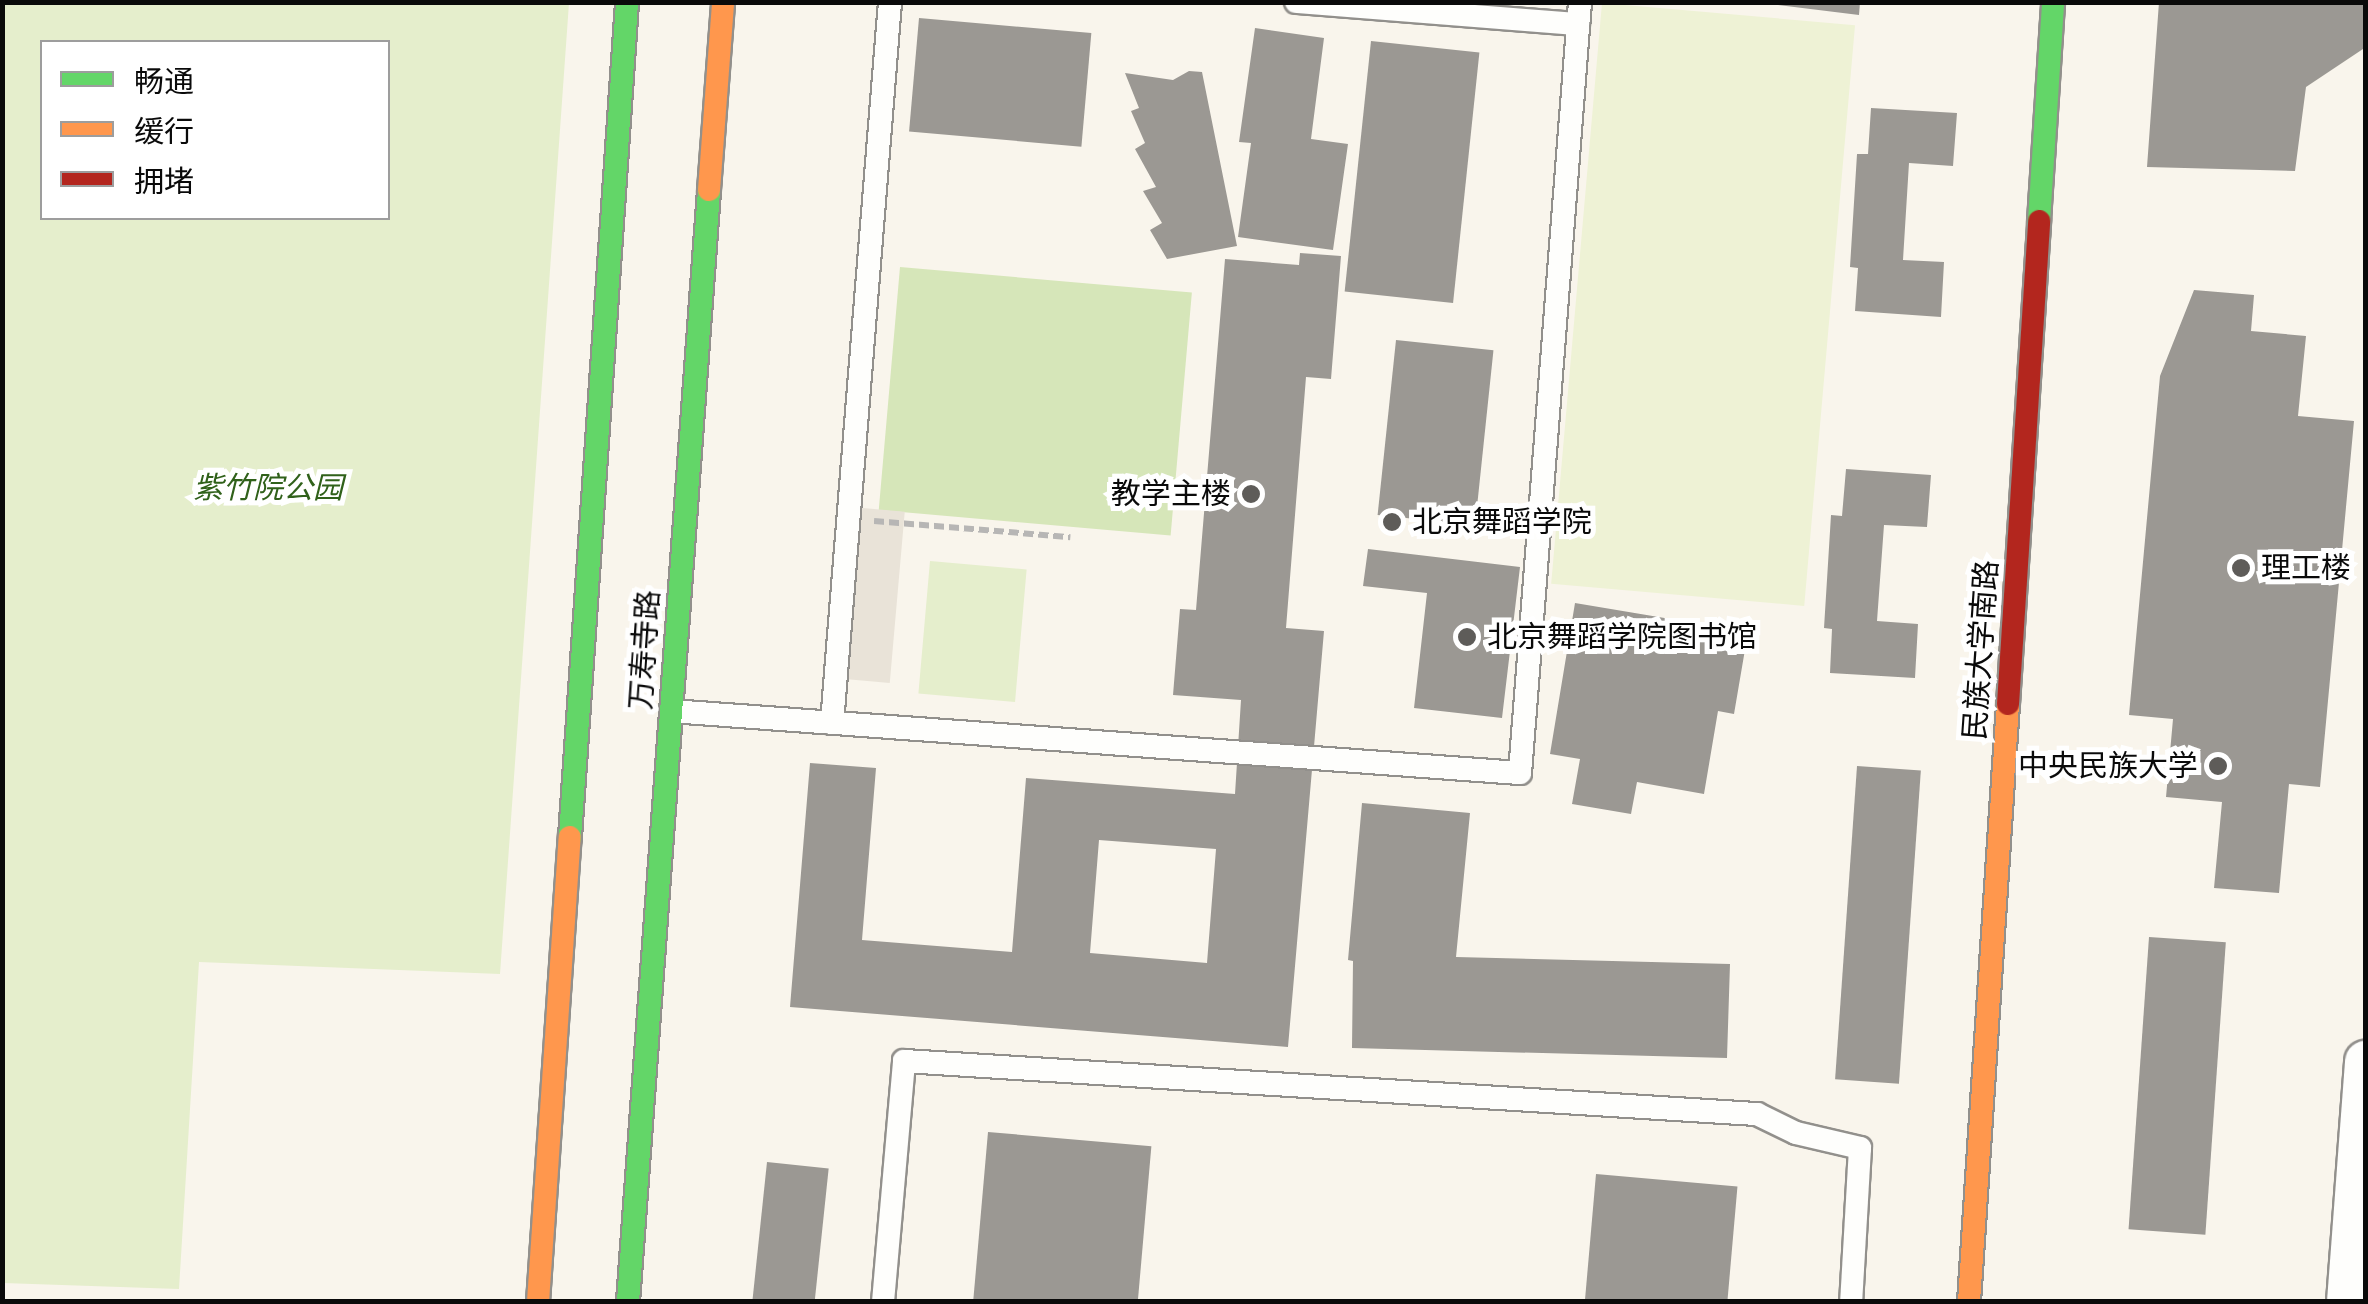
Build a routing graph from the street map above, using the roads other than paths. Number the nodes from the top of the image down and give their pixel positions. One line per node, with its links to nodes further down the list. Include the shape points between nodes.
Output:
1 (627, 2): 10 (street, 万寿寺路)
2 (723, 2): 7 (street, 万寿寺路)
3 (890, 2): 8 (lane)
4 (1296, 2): 6 (lane)
5 (2053, 2): 14 (street, 民族大学南路)
6 (1579, 14): 8 (lane, via 1520,772)
7 (671, 712): 8 (lane); 11 (street, 万寿寺路)
8 (832, 723)
9 (2366, 1062): 15 (street)
10 (538, 1302)
11 (628, 1302)
12 (883, 1302): 13 (lane, via 904,1061 1758,1114 1796,1133 1860,1148)
13 (1851, 1302)
14 (1969, 1302)
15 (2348, 1302)

